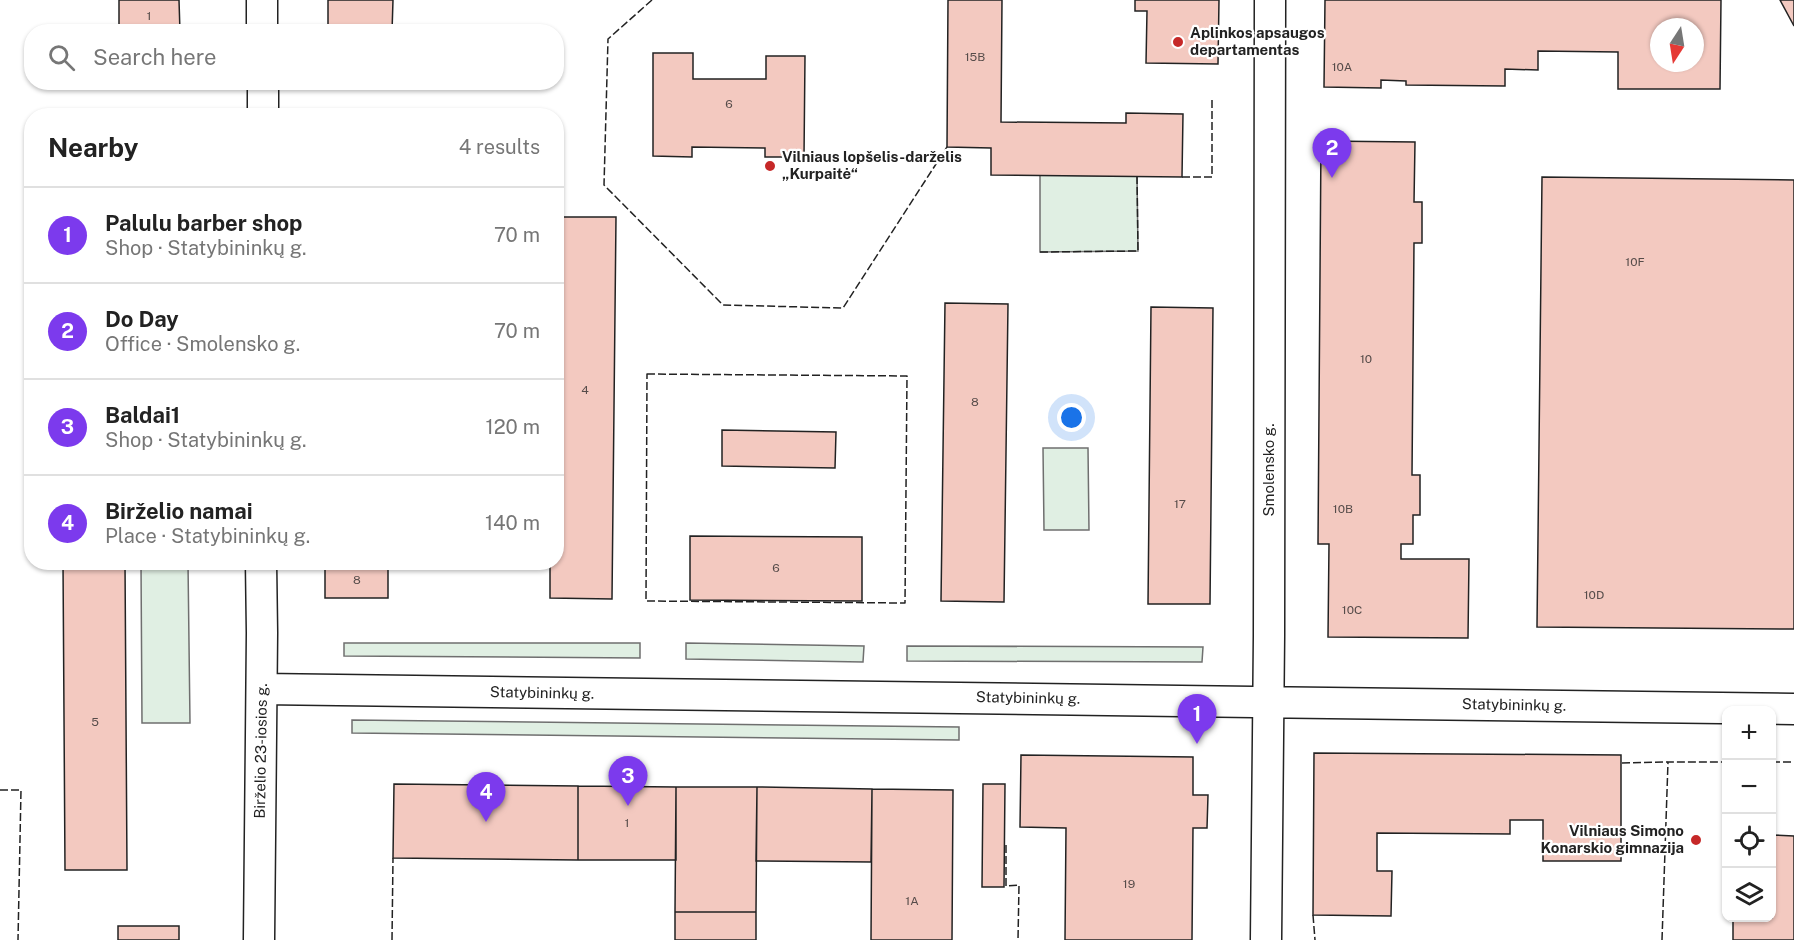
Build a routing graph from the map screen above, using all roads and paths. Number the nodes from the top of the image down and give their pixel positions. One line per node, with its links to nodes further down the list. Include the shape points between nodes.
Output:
1 (262, 0): 3 (street)
2 (1270, 0): 8 (street, Smolensko g.)
3 (262, 24)
4 (263, 90): 5 (street)
5 (263, 108)
6 (261, 570): 7 (street, Birželio 23-iosios g.)
7 (262, 689): 8 (street, Statybininkų g.); 10 (street, Birželio 23-iosios g.)
8 (1268, 702): 9 (street, Statybininkų g.); 11 (street, Smolensko g.)
9 (1794, 709)
10 (259, 940)
11 (1266, 940)

